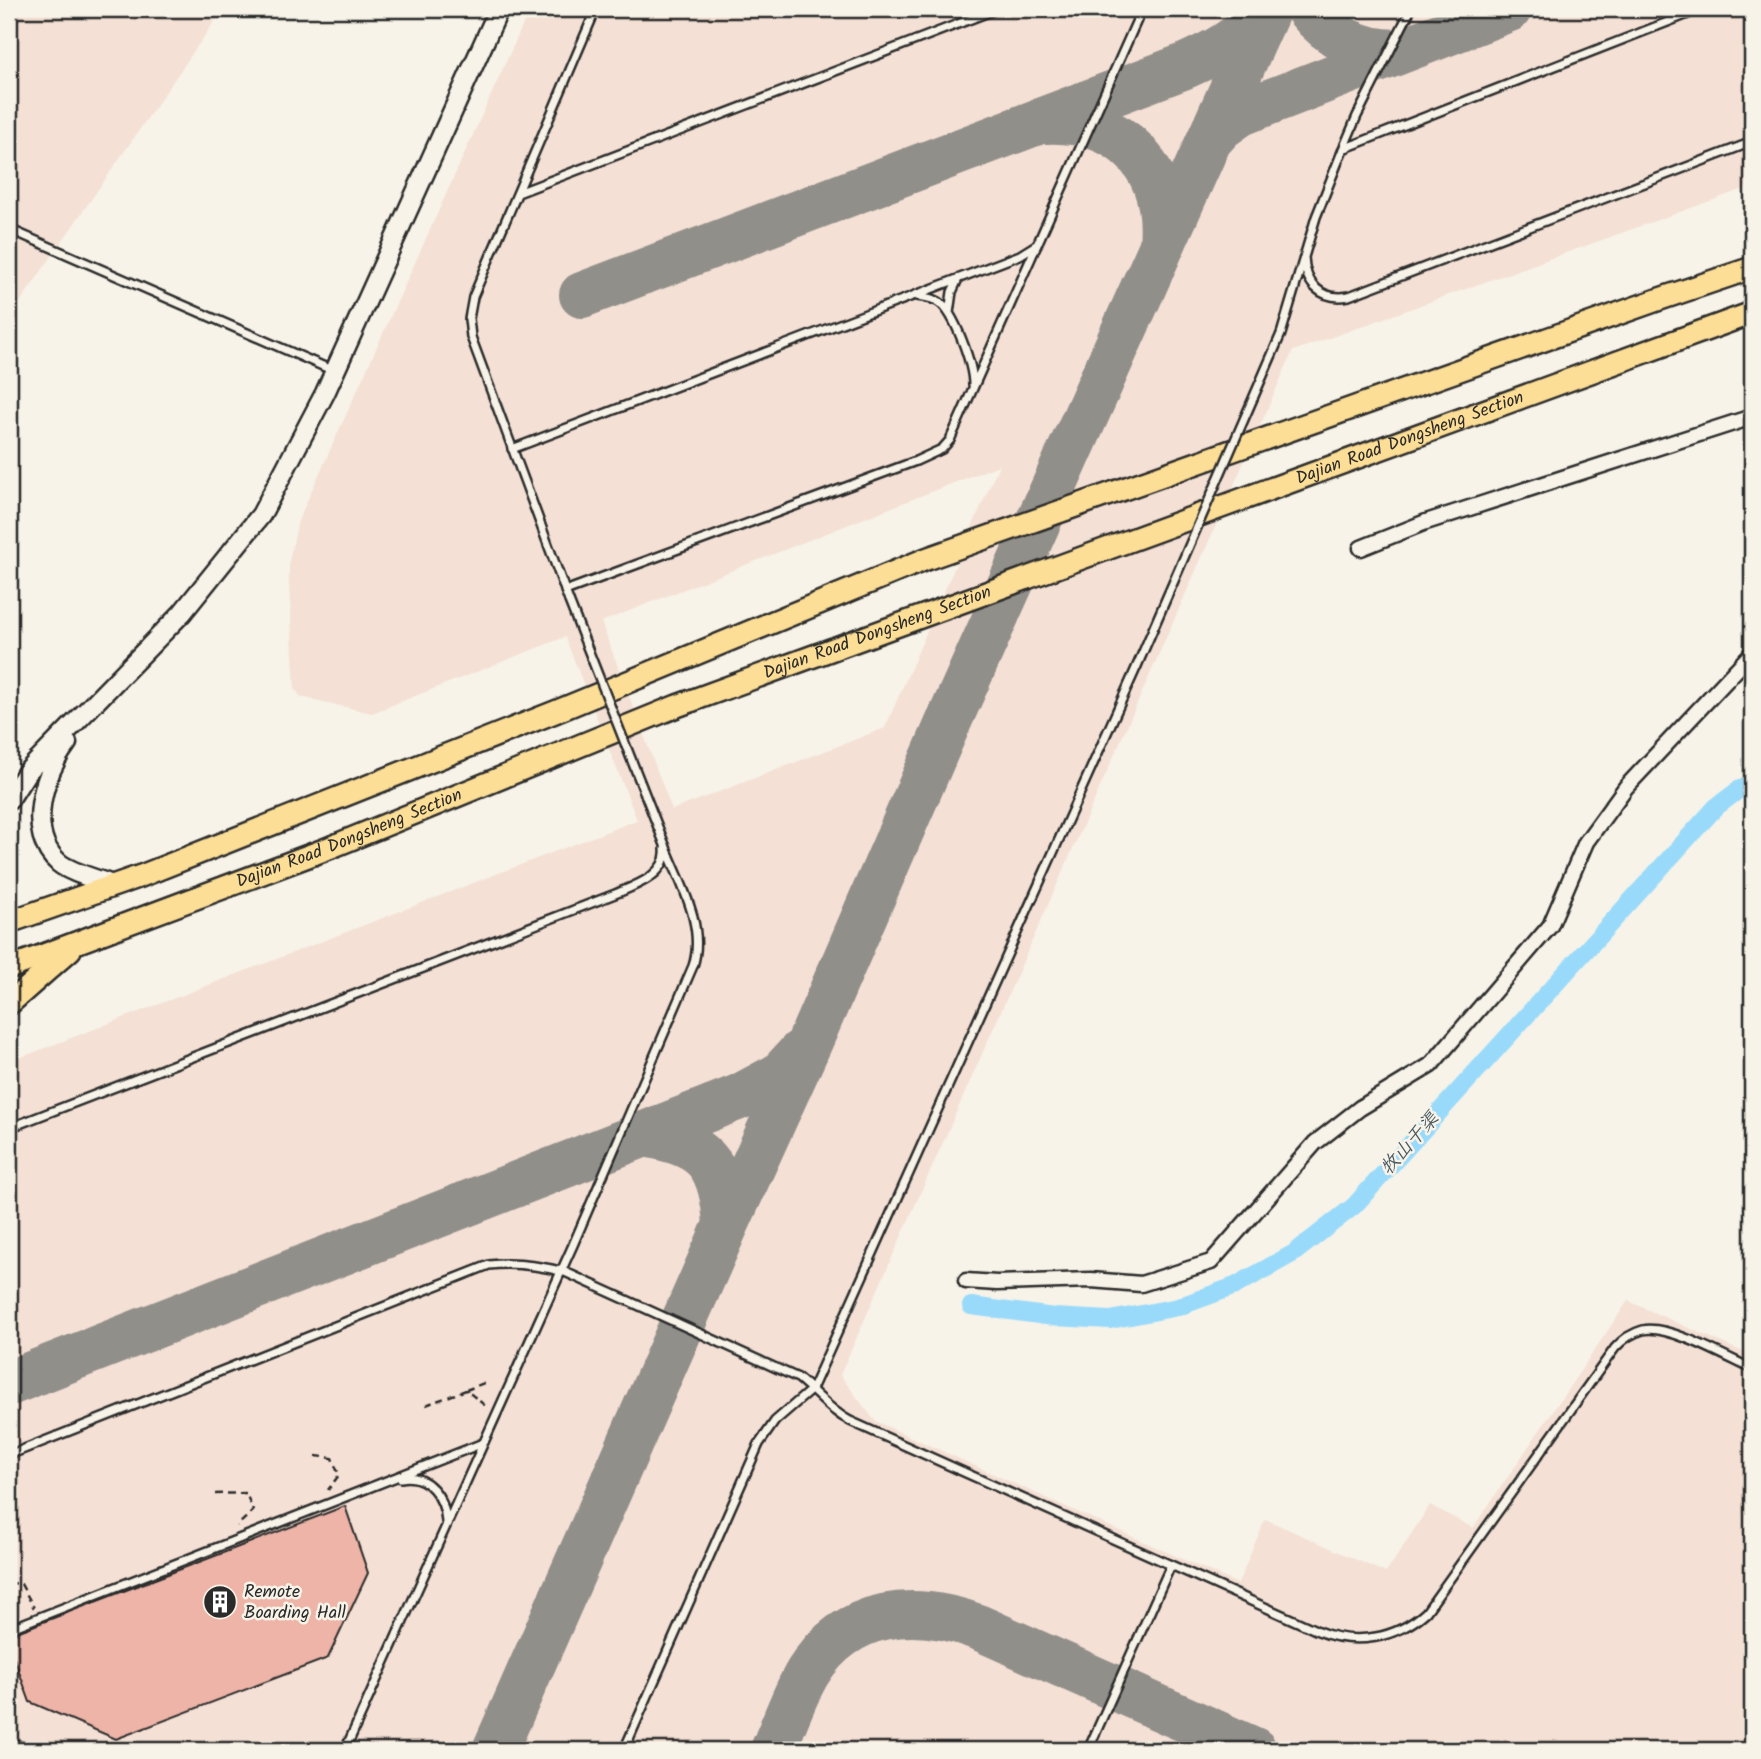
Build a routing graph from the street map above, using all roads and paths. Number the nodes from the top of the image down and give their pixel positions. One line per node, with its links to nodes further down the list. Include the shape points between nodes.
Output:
1 (14, 9): 8 (lane)
2 (499, 9): 20 (street)
3 (596, 9): 11 (lane)
4 (998, 9): 11 (lane)
5 (1142, 9): 13 (lane)
6 (1411, 9): 10 (lane)
7 (1701, 9): 10 (lane)
8 (9, 40)
9 (1752, 142): 14 (lane, via 1349,296 1328,296 1312,286)
10 (1343, 149): 14 (lane)
11 (518, 192): 23 (lane, via 473,298 469,319 471,337)
12 (9, 229): 20 (lane)
13 (1042, 236): 16 (lane, via 1020,256); 21 (lane)
14 (1304, 257): 42 (lane, bridge, via 1281,334 1138,666)
15 (1752, 268): 30 (main road, via 926,559)
16 (958, 279): 17 (lane); 18 (lane)
17 (916, 296): 18 (lane, via 940,302); 23 (lane)
18 (949, 313): 21 (lane, via 970,360)
19 (1752, 313): 34 (main road, Dajian Road Dongsheng Section, via 677,706 324,849)
20 (335, 371): 27 (street, via 261,515 181,613)
21 (973, 389): 25 (lane, via 942,449)
22 (1752, 417): 24 (street, via 1426,522)
23 (512, 449): 25 (lane)
24 (1361, 548)
25 (565, 591): 29 (lane, bridge)
26 (1752, 653): 39 (street, via 1626,787 1586,842 1550,926 1431,1065 1360,1108 1315,1143 1211,1262 1141,1284)
27 (110, 687): 28 (street, via 27,772); 30 (street, via 55,759 44,792 40,826 46,849 62,865)
28 (9, 800)
29 (665, 845): 37 (lane, via 666,856 657,871 615,894); 38 (lane, via 695,923 697,953)
30 (115, 886): 31 (main road)
31 (54, 906): 32 (main road); 33 (main road)
32 (9, 910)
33 (9, 922)
34 (81, 941): 35 (main road, Dajian Road Dongsheng Section); 36 (main road)
35 (9, 968)
36 (9, 1004)
37 (9, 1128)
38 (561, 1271): 42 (lane, via 764,1361); 45 (lane); 47 (lane, via 489,1265)
39 (966, 1281)
40 (1752, 1369): 54 (lane, via 1666,1331 1643,1330 1626,1338 1426,1612 1395,1632 1353,1639 1329,1635)
41 (484, 1383): 43 (path)
42 (812, 1389): 54 (lane, via 835,1413 850,1421); 61 (lane, via 775,1421 760,1444)
43 (466, 1390): 44 (path); 45 (path)
44 (426, 1405)
45 (496, 1415): 46 (lane)
46 (483, 1443): 49 (lane); 52 (lane)
47 (9, 1455)
48 (316, 1456): 51 (path, via 332,1458 339,1475)
49 (386, 1481): 51 (lane); 52 (lane, via 407,1477 435,1490)
50 (215, 1494): 53 (path, via 246,1493 253,1511)
51 (313, 1510): 53 (lane)
52 (446, 1526): 60 (lane)
53 (215, 1548): 56 (lane)
54 (1171, 1565): 62 (lane)
55 (9, 1583): 56 (path, via 21,1584)
56 (39, 1617): 57 (lane)
57 (9, 1629)
58 (9, 1741): 59 (lane)
59 (28, 1750)
60 (345, 1750)
61 (624, 1750)
62 (1088, 1750)

